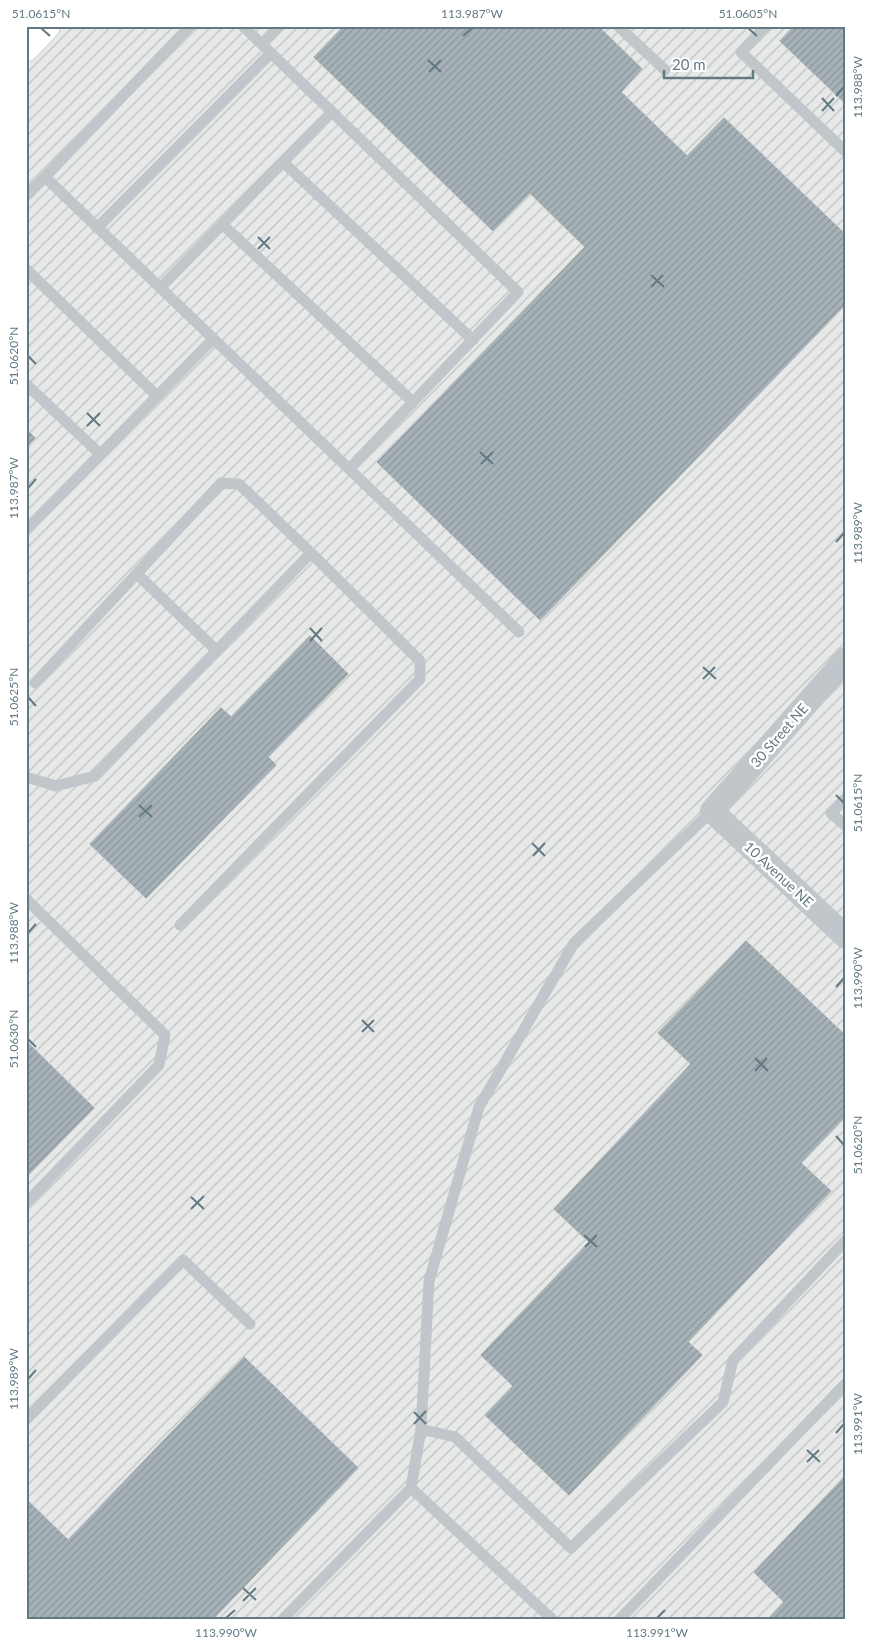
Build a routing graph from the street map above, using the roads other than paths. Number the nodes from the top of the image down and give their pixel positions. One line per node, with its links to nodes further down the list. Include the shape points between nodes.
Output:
1 (46, 26): 8 (street)
2 (190, 26): 14 (lane)
3 (243, 26): 7 (lane)
4 (279, 26): 7 (lane)
5 (618, 26): 10 (lane)
6 (766, 26): 12 (lane, via 740,52)
7 (262, 44): 9 (lane)
8 (26, 47)
9 (271, 53): 11 (lane); 17 (lane)
10 (665, 70)
11 (332, 112): 13 (lane); 21 (lane, via 518,292)
12 (846, 152)
13 (283, 162): 16 (lane); 21 (lane)
14 (45, 177): 15 (lane); 17 (lane)
15 (26, 196)
16 (222, 224): 19 (lane); 24 (lane)
17 (97, 228): 19 (lane)
18 (26, 269): 23 (lane)
19 (160, 288): 20 (lane)
20 (213, 339): 23 (lane); 26 (lane)
21 (472, 340): 24 (lane)
22 (26, 384): 25 (lane)
23 (157, 396): 25 (lane)
24 (413, 402): 26 (lane)
25 (100, 453): 27 (lane)
26 (349, 469): 30 (lane)
27 (26, 530)
28 (311, 553): 29 (lane, via 239,484 220,484); 31 (lane); 39 (lane, via 420,661 420,679)
29 (138, 574): 31 (lane); 33 (lane)
30 (519, 632)
31 (218, 650): 34 (lane, via 95,776 56,786)
32 (846, 659): 36 (street, 30 Street NE)
33 (35, 683)
34 (26, 776)
35 (846, 798): 37 (lane, via 832,813)
36 (712, 811): 40 (street, 10 Avenue NE); 46 (lane, via 574,943 479,1107 429,1281)
37 (846, 826)
38 (26, 899): 41 (lane, via 165,1035 159,1065)
39 (180, 926)
40 (846, 937)
41 (26, 1203)
42 (846, 1240): 46 (lane, via 733,1360 723,1402 571,1548 455,1437)
43 (250, 1324): 45 (lane, via 183,1260)
44 (846, 1383): 50 (lane)
45 (26, 1420)
46 (421, 1429): 47 (lane)
47 (411, 1488): 48 (lane); 49 (lane)
48 (286, 1618)
49 (553, 1620)
50 (619, 1620)

